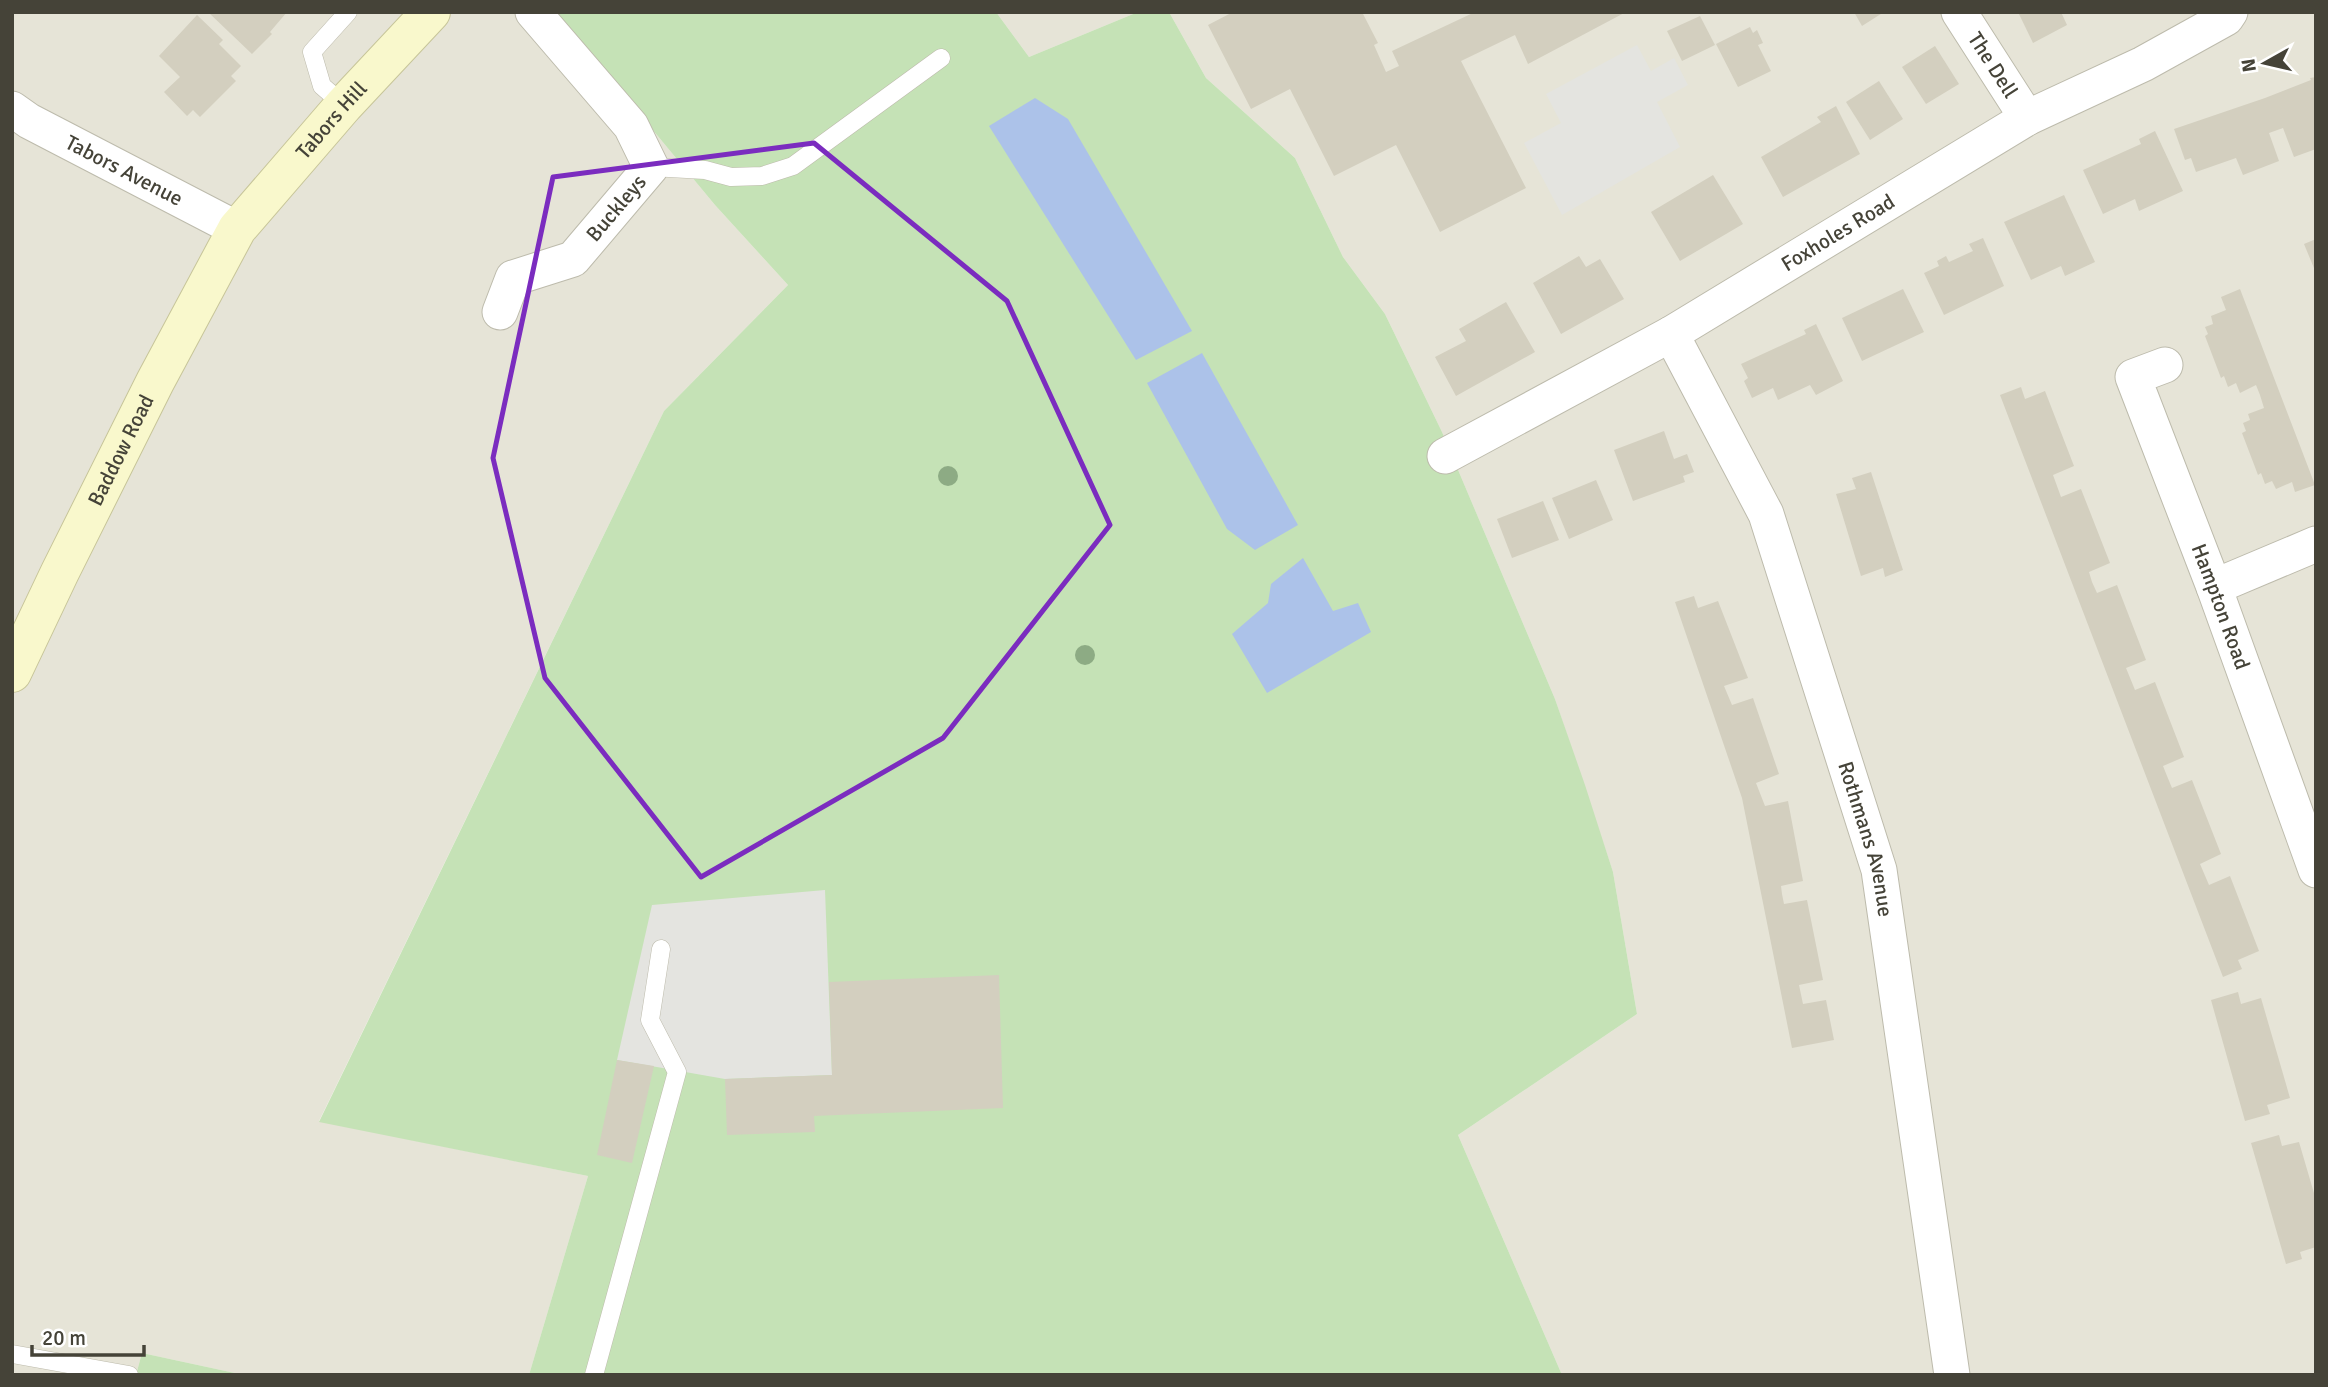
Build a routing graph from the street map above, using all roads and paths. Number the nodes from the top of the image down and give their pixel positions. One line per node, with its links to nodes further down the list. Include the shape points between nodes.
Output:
1 (348, 12): 7 (lane, via 312,52 322,86)
2 (431, 12): 7 (street, Tabors Hill)
3 (533, 12): 10 (street, Buckleys, via 631,126)
4 (1959, 12): 9 (street, The Dell)
5 (2230, 12): 9 (street, Foxholes Road, via 2143,64)
6 (941, 58): 10 (lane, via 793,166 762,176 731,177 705,170)
7 (344, 105): 11 (street, Tabors Hill)
8 (12, 109): 11 (street, Tabors Avenue)
9 (2027, 118): 13 (street, Foxholes Road)
10 (651, 167): 12 (street, Buckleys, via 573,259 513,278)
11 (237, 229): 18 (street, Baddow Road, via 155,382)
12 (500, 312)
13 (1671, 334): 15 (street, Foxholes Road); 24 (street, Rothmans Avenue, via 1766,514 1879,870)
14 (2165, 365): 17 (street, Hampton Road, via 2133,377)
15 (1446, 456)
16 (2316, 544): 17 (street)
17 (2214, 587): 19 (street, Hampton Road)
18 (12, 673)
19 (2316, 870)
20 (661, 949): 23 (lane, via 650,1020 677,1072)
21 (12, 1354): 22 (lane)
22 (129, 1375)
23 (594, 1375)
24 (1952, 1375)

